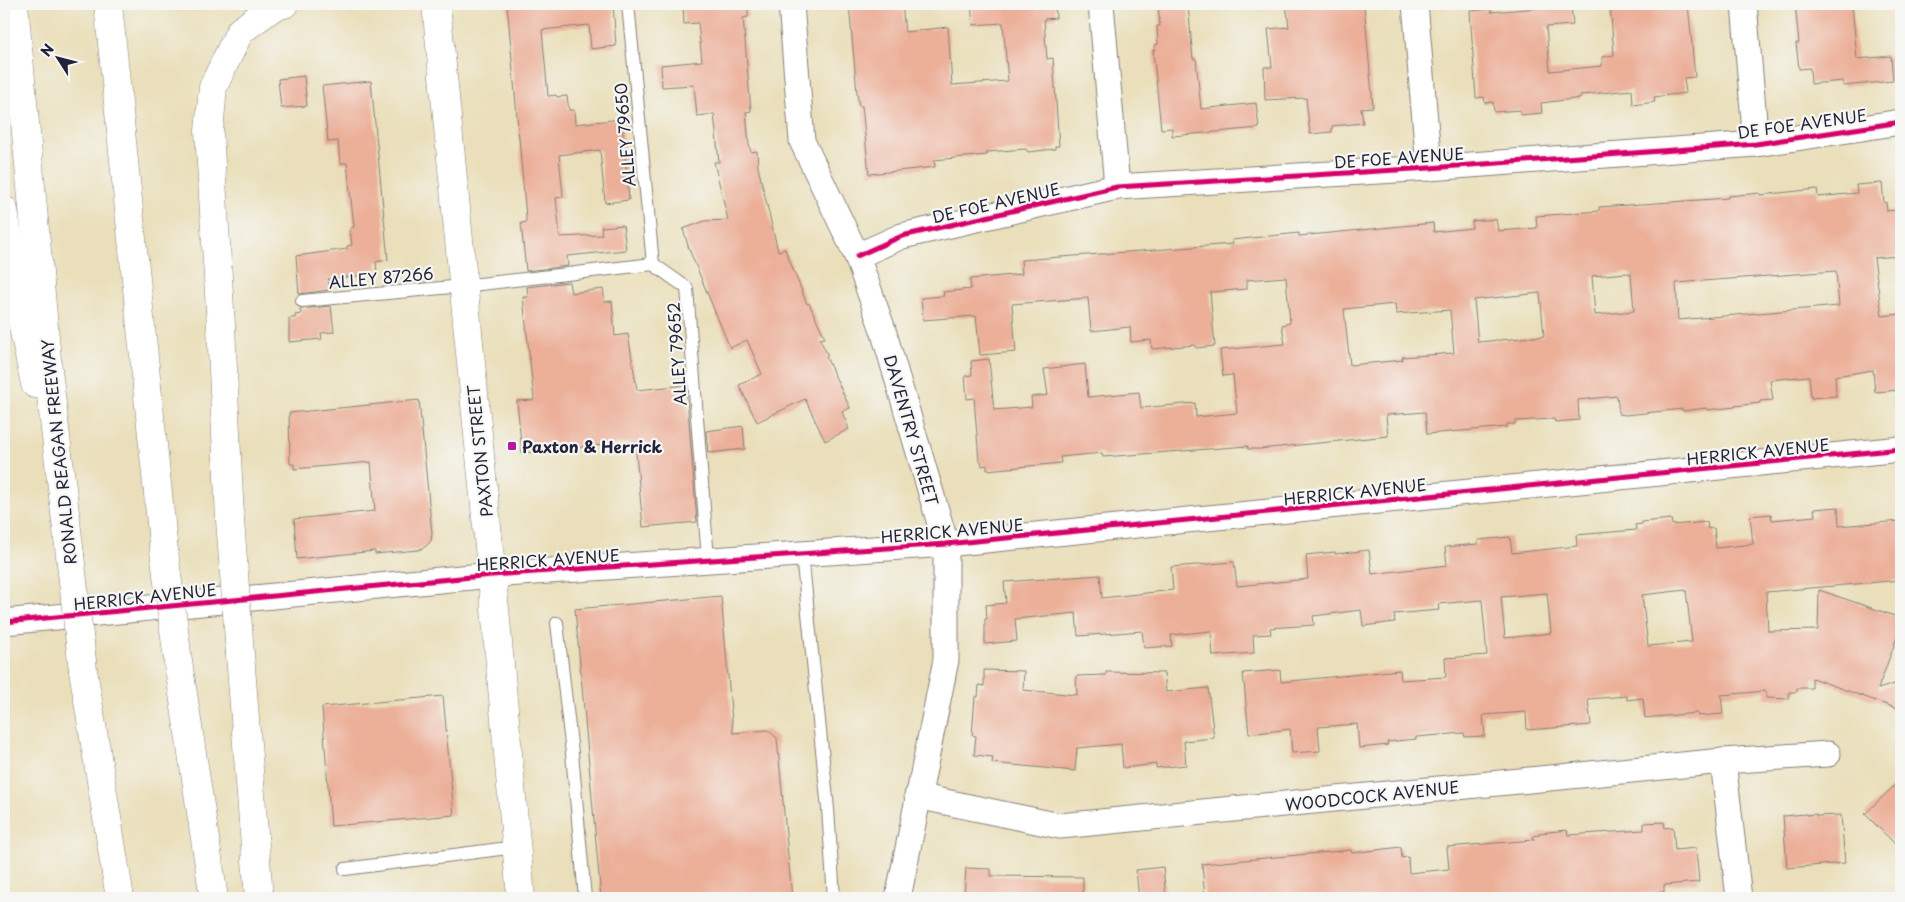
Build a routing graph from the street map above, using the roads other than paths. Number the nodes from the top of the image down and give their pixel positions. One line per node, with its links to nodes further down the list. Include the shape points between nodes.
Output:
1 (14, 4): 22 (main road, RONALD REAGAN FREEWAY, via 48,370)
2 (108, 4): 33 (main road, bridge, via 163,543)
3 (284, 4): 34 (main road, bridge, via 272,6 240,31 213,87 209,131 230,520)
4 (436, 4): 17 (main road, PAXTON STREET)
5 (628, 4): 16 (lane, ALLEY 79650)
6 (791, 4): 15 (street, DAVENTRY STREET, via 802,141)
7 (1101, 4): 13 (street)
8 (1415, 4): 12 (street)
9 (1744, 4): 11 (street)
10 (1901, 122): 11 (street, DE FOE AVENUE)
11 (1756, 144): 12 (street, DE FOE AVENUE)
12 (1429, 168): 13 (street, DE FOE AVENUE)
13 (1116, 187): 15 (street, DE FOE AVENUE, via 902,236)
14 (4, 210): 22 (main road, via 18,303)
15 (857, 256): 20 (street, DAVENTRY STREET, via 883,330)
16 (653, 264): 17 (lane); 23 (lane, ALLEY 79652, via 687,288)
17 (464, 286): 18 (lane, ALLEY 87266); 24 (main road, PAXTON STREET)
18 (302, 301)
19 (1901, 449): 20 (street, HERRICK AVENUE)
20 (946, 544): 21 (street, HERRICK AVENUE); 29 (street, DAVENTRY STREET, via 946,660)
21 (802, 554): 23 (street, HERRICK AVENUE); 37 (lane)
22 (70, 555): 32 (main road, RONALD REAGAN FREEWAY, bridge, via 83,670)
23 (708, 560): 24 (street, HERRICK AVENUE)
24 (492, 575): 25 (street, HERRICK AVENUE); 30 (main road, PAXTON STREET)
25 (4, 622)
26 (557, 623): 36 (lane)
27 (1828, 754): 28 (street, WOODCOCK AVENUE)
28 (1723, 761): 29 (street, WOODCOCK AVENUE, via 1060,826); 39 (street)
29 (917, 796): 38 (street, DAVENTRY STREET)
30 (516, 847): 31 (lane); 35 (main road, PAXTON STREET)
31 (345, 869)
32 (120, 898)
33 (214, 898)
34 (259, 898)
35 (521, 898)
36 (585, 898)
37 (834, 898)
38 (898, 898)
39 (1739, 898)

